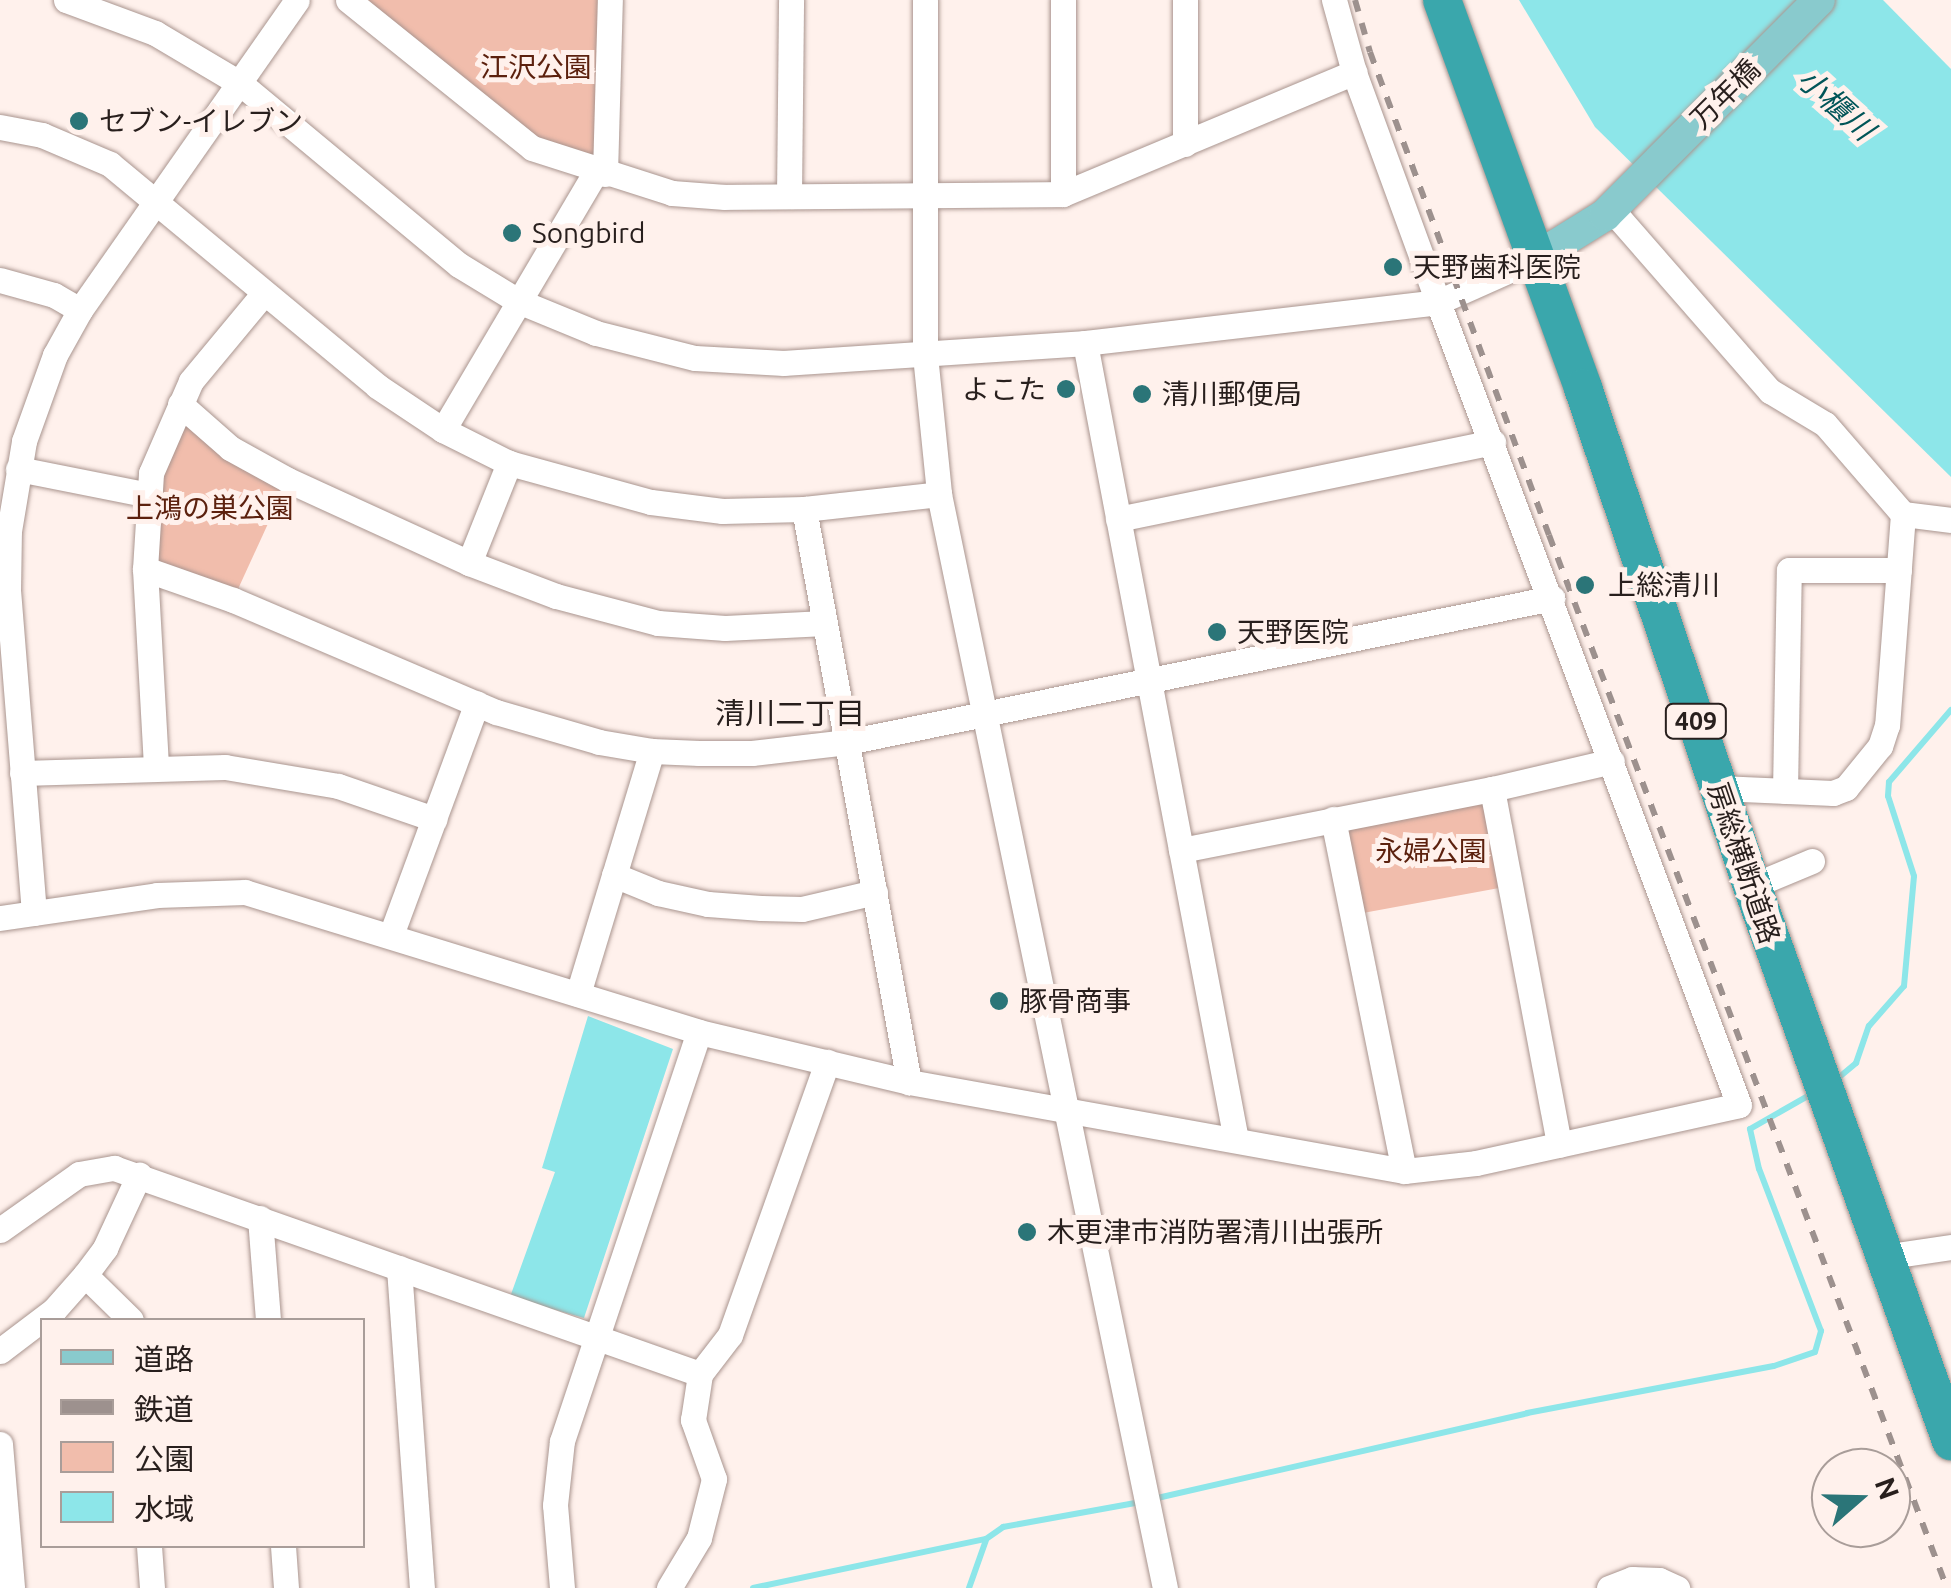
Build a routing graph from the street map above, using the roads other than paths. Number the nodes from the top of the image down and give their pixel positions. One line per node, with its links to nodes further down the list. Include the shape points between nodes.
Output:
1 (66, 0): 13 (street, via 155,34)
2 (297, 0): 13 (street)
3 (348, 0): 16 (street, via 532,148)
4 (610, 0): 16 (street)
5 (792, 0): 19 (street)
6 (925, 0): 17 (street)
7 (1062, 0): 18 (street)
8 (1185, 0): 15 (street)
9 (1334, 0): 12 (street)
10 (1442, 0): 22 (highway, 房総横断道路 / 409)
11 (1819, 0): 20 (main road, 万年橋)
12 (1354, 72): 15 (street); 26 (street)
13 (241, 84): 21 (street); 25 (street, via 459,265)
14 (0, 127): 21 (street, via 76,148 110,164)
15 (1185, 144): 18 (street)
16 (601, 173): 19 (street, via 672,193); 25 (street)
17 (925, 194): 18 (street); 19 (street); 29 (street)
18 (1063, 194)
19 (789, 196)
20 (1621, 199): 22 (main road, 万年橋); 38 (street, via 1770,391 1825,424)
21 (156, 200): 24 (street); 27 (street)
22 (1534, 259): 26 (street); 54 (highway, 房総横断道路 / 409)
23 (0, 280): 27 (street)
24 (264, 293): 30 (street, via 191,381); 31 (street)
25 (518, 300): 29 (street, via 596,333 695,358 784,363); 31 (street)
26 (1438, 302): 28 (street); 32 (street)
27 (80, 310): 34 (street, via 36,400)
28 (1084, 343): 29 (street); 39 (street)
29 (925, 354): 36 (street)
30 (180, 404): 35 (street, via 151,472); 41 (street, via 230,448 288,480)
31 (443, 430): 33 (street)
32 (1493, 442): 39 (street); 44 (street)
33 (509, 463): 37 (street, via 651,502 722,511); 41 (street)
34 (18, 468): 35 (street); 53 (street, via 8,592)
35 (149, 494): 42 (street)
36 (939, 494): 37 (street); 48 (street)
37 (804, 509): 45 (street)
38 (1903, 514): 40 (street); 43 (street)
39 (1118, 518): 46 (street)
40 (1951, 520)
41 (469, 563): 45 (street, via 556,596 658,623 725,628)
42 (144, 568): 47 (street); 52 (street)
43 (1899, 570): 56 (street, via 1880,746 1846,788); 56 (street, via 1788,570)
44 (1552, 598): 46 (street); 51 (street)
45 (825, 622): 49 (street)
46 (1148, 680): 48 (street); 59 (street)
47 (476, 703): 50 (street, via 565,733); 57 (street)
48 (985, 714): 49 (street); 71 (street)
49 (847, 742): 50 (street, via 752,754); 63 (street)
50 (652, 752): 61 (street)
51 (1612, 760): 55 (street); 73 (street, via 1739,1105)
52 (156, 766): 53 (street); 57 (street, via 303,779)
53 (22, 773): 64 (street)
54 (1718, 788): 56 (street); 62 (highway, 房総横断道路 / 409)
55 (1492, 789): 58 (street); 73 (street)
56 (1786, 791)
57 (434, 819): 66 (street)
58 (1333, 819): 59 (street); 74 (street)
59 (1181, 850): 72 (street)
60 (1812, 861): 62 (street)
61 (614, 875): 63 (street, via 692,900 760,908 802,909); 67 (street)
62 (1752, 886): 79 (highway, 房総横断道路 / 409)
63 (874, 892): 70 (street)
64 (34, 913): 65 (street); 66 (street, via 208,890 245,892)
65 (0, 918)
66 (391, 935): 67 (street)
67 (578, 994): 68 (street)
68 (699, 1032): 69 (street); 86 (street)
69 (827, 1062): 70 (street); 88 (street, via 730,1335)
70 (910, 1082): 71 (street)
71 (1068, 1110): 72 (street); 99 (street)
72 (1236, 1140): 74 (street)
73 (1559, 1145): 74 (street)
74 (1404, 1171)
75 (140, 1175): 76 (street); 77 (street, via 114,1168 78,1174); 81 (street)
76 (260, 1218): 80 (street); 84 (street)
77 (0, 1230)
78 (1951, 1247): 79 (street)
79 (1883, 1257): 89 (highway, 房総横断道路 / 409)
80 (399, 1268): 86 (street); 96 (street)
81 (85, 1275): 82 (street); 83 (street)
82 (43, 1318)
83 (131, 1318)
84 (268, 1318)
85 (40, 1321): 87 (street)
86 (599, 1339): 88 (street); 97 (street, via 562,1441 557,1474)
87 (0, 1351)
88 (700, 1374): 98 (street, via 692,1420 714,1479 698,1538)
89 (1951, 1441)
90 (0, 1444): 93 (street)
91 (149, 1548): 94 (street)
92 (283, 1548): 95 (street)
93 (12, 1588)
94 (152, 1588)
95 (286, 1588)
96 (422, 1588)
97 (562, 1588)
98 (669, 1588)
99 (1165, 1588)
100 (1610, 1588): 101 (street, via 1632,1578)
101 (1677, 1588)

